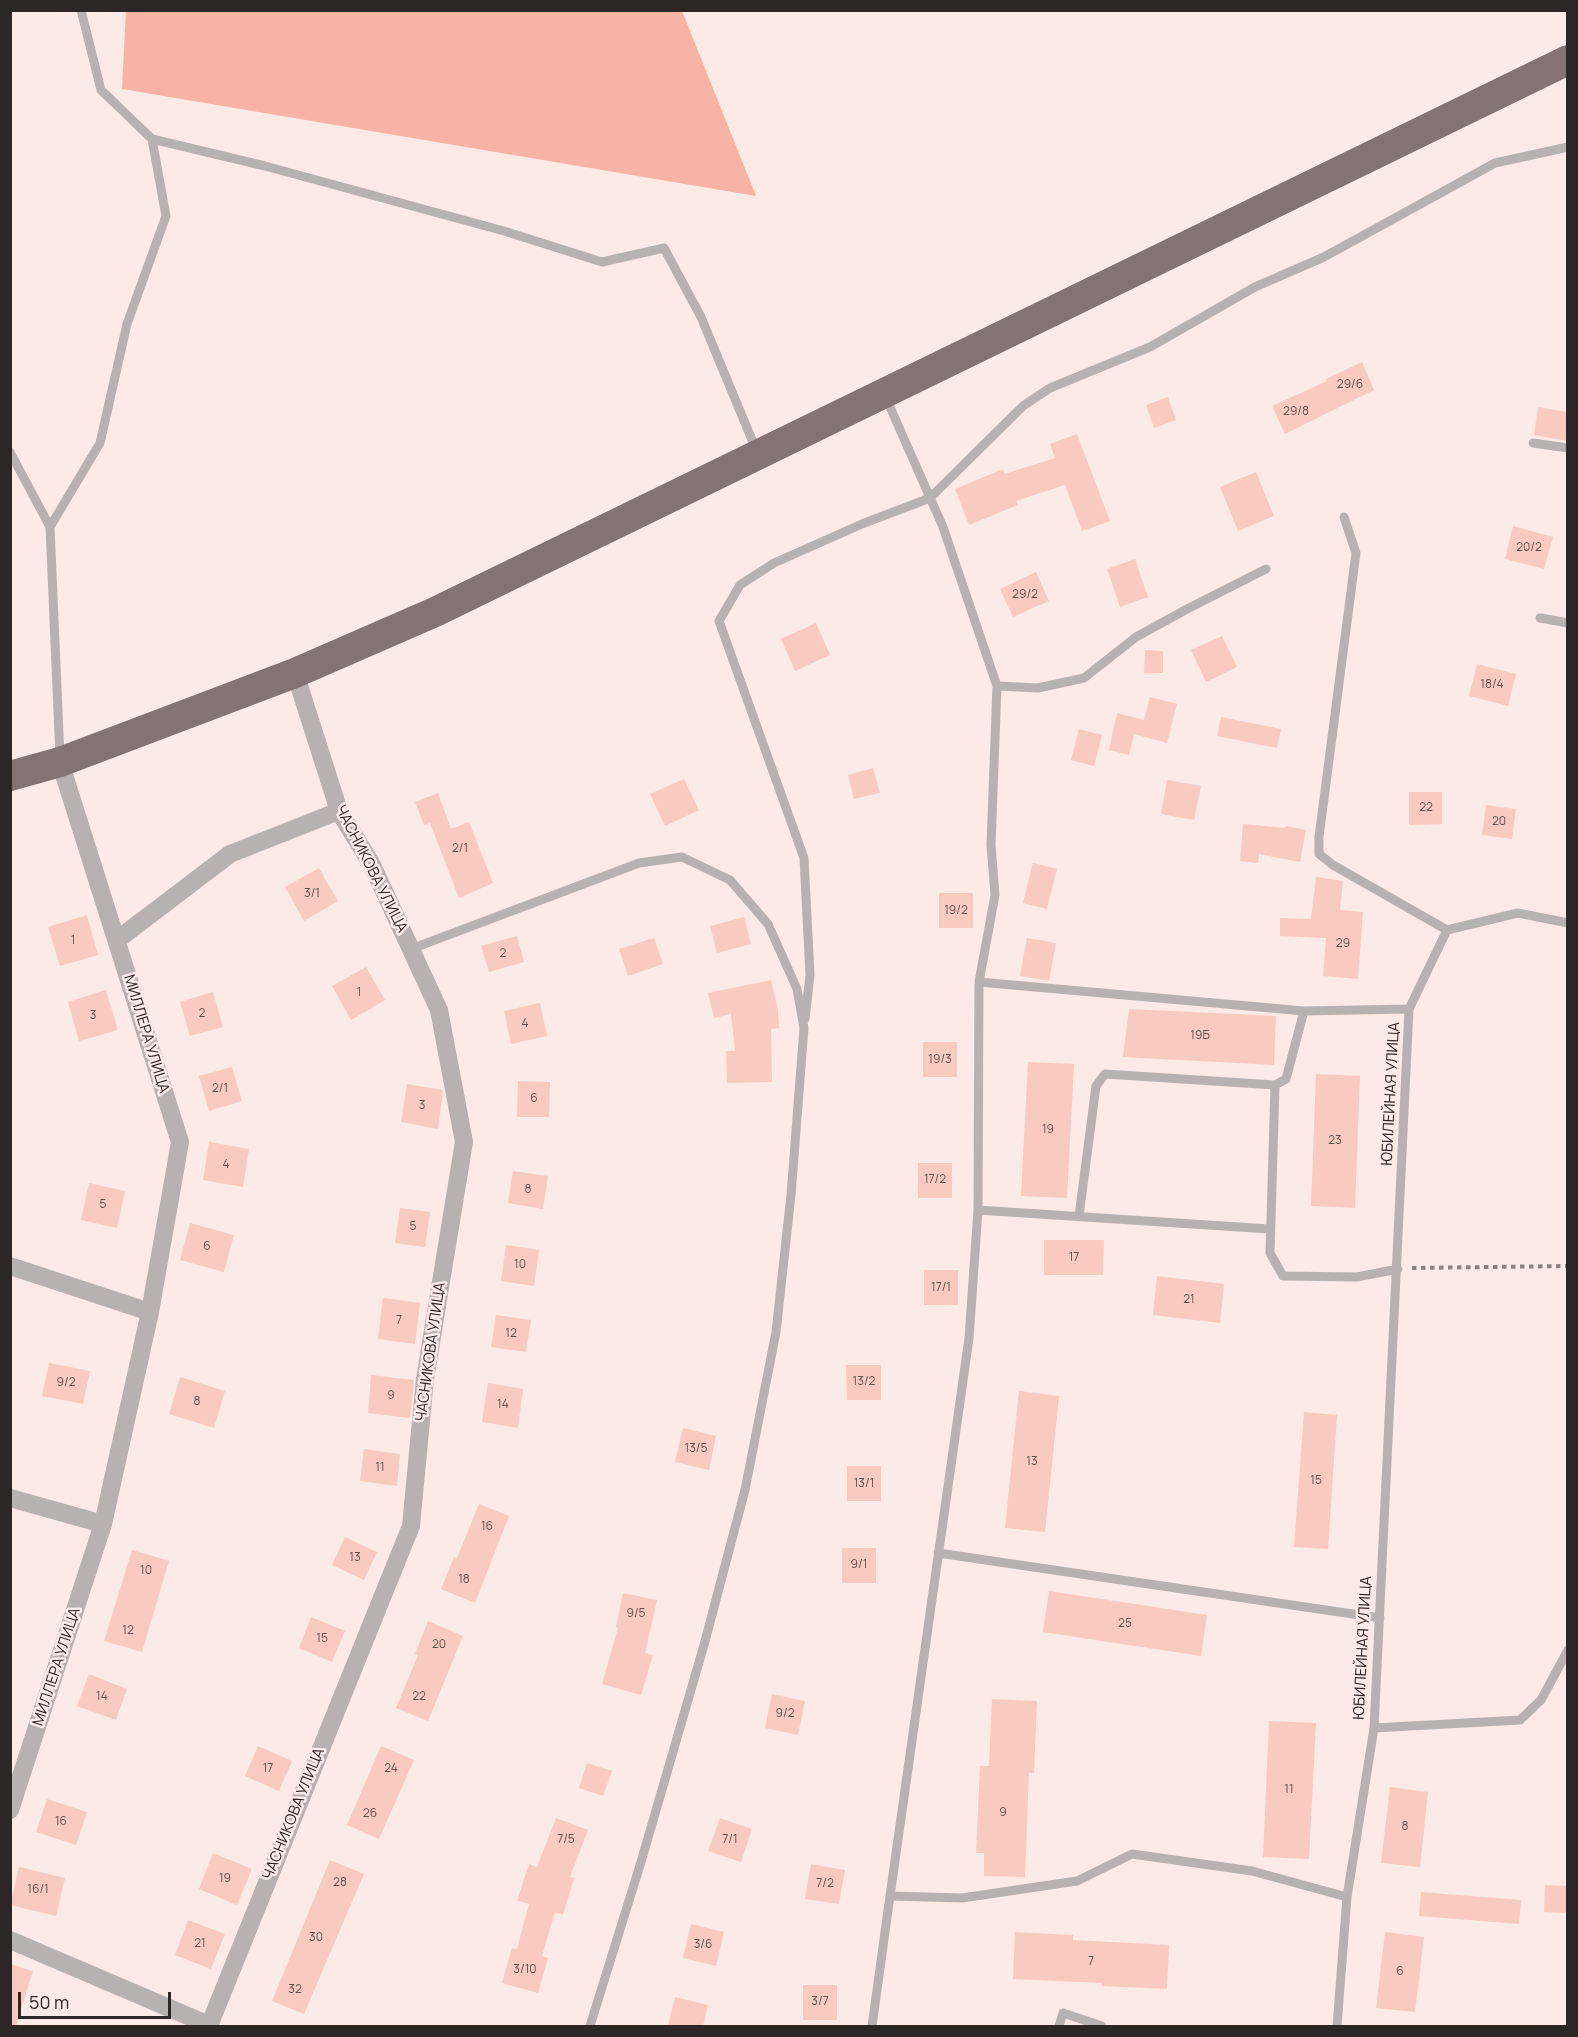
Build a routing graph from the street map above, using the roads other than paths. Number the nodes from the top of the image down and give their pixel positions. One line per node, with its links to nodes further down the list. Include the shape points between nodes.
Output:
1 (81, 10): 3 (lane, via 101,90)
2 (1568, 60): 5 (highway)
3 (152, 139): 9 (lane, via 492,228 602,262 664,248 701,317); 12 (lane, via 166,216 127,324 100,443)
4 (1568, 147): 10 (lane, via 1495,163 1324,257 1255,287 1150,347 1050,388 1023,406)
5 (884, 393): 9 (highway); 10 (lane)
6 (1533, 443): 7 (lane)
7 (1568, 448)
8 (10, 452): 12 (lane)
9 (758, 454): 16 (highway, via 435,612)
10 (930, 498): 17 (lane, via 944,527); 28 (lane, via 774,563 740,585 719,621 804,858 810,975)
11 (1344, 517): 22 (lane, via 1356,553 1319,854)
12 (50, 527): 18 (lane)
13 (1266, 569): 17 (lane, via 1136,637 1084,678 1038,688)
14 (1540, 618): 15 (lane)
15 (1568, 623)
16 (295, 673): 18 (highway); 20 (street, ЧАСНИКОВА УЛИЦА)
17 (997, 686): 25 (lane, via 991,844 996,895)
18 (60, 762): 19 (highway); 23 (street, МИЛЛЕРА УЛИЦА)
19 (10, 776)
20 (339, 811): 23 (street, via 230,854); 24 (street, ЧАСНИКОВА УЛИЦА, via 371,863)
21 (1568, 923): 22 (lane, via 1518,913)
22 (1447, 930): 26 (lane, ЮБИЛЕЙНАЯ УЛИЦА)
23 (117, 940): 35 (street, МИЛЛЕРА УЛИЦА, via 180,1142)
24 (411, 949): 28 (lane, via 639,862 682,857 730,880 768,924 797,989); 46 (street, ЧАСНИКОВА УЛИЦА, via 439,1010 464,1143 425,1379 411,1526)
25 (979, 982): 27 (lane); 30 (lane)
26 (1409, 1009): 27 (lane); 34 (lane, ЮБИЛЕЙНАЯ УЛИЦА)
27 (1304, 1011): 29 (lane, via 1286,1079)
28 (804, 1028): 47 (lane, via 776,1332 745,1490 694,1680)
29 (1275, 1085): 31 (lane, via 1105,1074 1096,1086); 32 (lane)
30 (978, 1210): 31 (lane); 38 (lane, via 969,1338)
31 (1079, 1216): 32 (lane)
32 (1269, 1228): 34 (lane, via 1270,1253 1283,1276 1357,1277)
33 (10, 1266): 35 (street)
34 (1398, 1269): 39 (lane, ЮБИЛЕЙНАЯ УЛИЦА)
35 (150, 1312): 37 (street, МИЛЛЕРА УЛИЦА)
36 (10, 1498): 37 (street)
37 (103, 1524): 42 (street, МИЛЛЕРА УЛИЦА)
38 (938, 1553): 39 (lane); 43 (lane)
39 (1380, 1618): 41 (lane, ЮБИЛЕЙНАЯ УЛИЦА)
40 (1568, 1650): 41 (lane, via 1541,1700 1520,1720)
41 (1374, 1728): 44 (lane, ЮБИЛЕЙНАЯ УЛИЦА)
42 (10, 1810)
43 (890, 1896): 44 (lane, via 962,1898 1077,1881 1132,1854 1252,1871); 48 (lane)
44 (1347, 1897): 51 (lane, ЮБИЛЕЙНАЯ УЛИЦА)
45 (10, 1940): 46 (street)
46 (210, 2026)
47 (590, 2026)
48 (872, 2026)
49 (1059, 2026): 50 (lane, via 1063,2013)
50 (1102, 2026)
51 (1337, 2026)

